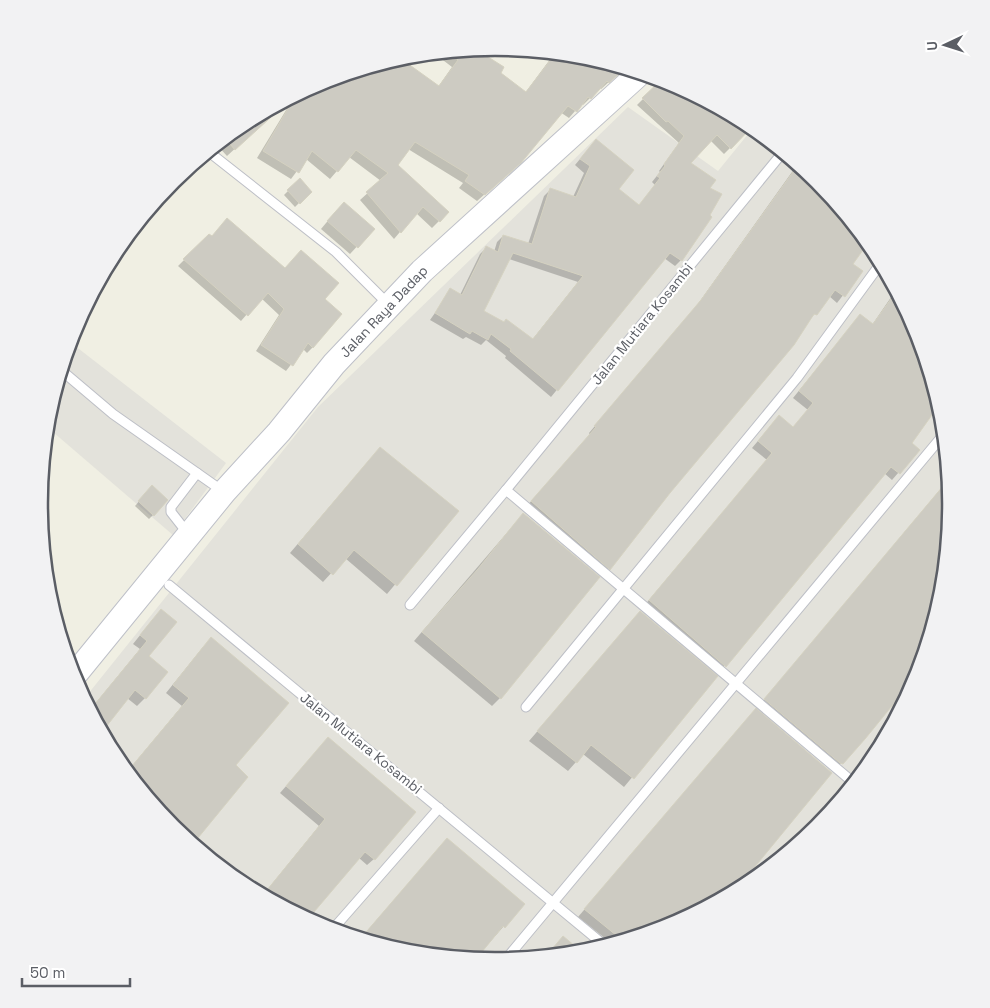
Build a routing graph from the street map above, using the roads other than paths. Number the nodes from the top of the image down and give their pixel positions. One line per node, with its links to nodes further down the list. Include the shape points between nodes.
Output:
1 (635, 79): 5 (main road, Jalan Raya Dadap, via 422,271)
2 (214, 156): 5 (lane, via 336,252)
3 (778, 158): 9 (lane, Jalan Mutiara Kosambi)
4 (876, 269): 13 (lane, via 797,378)
5 (390, 306): 10 (main road, Jalan Raya Dadap, via 334,364)
6 (67, 375): 8 (lane, via 113,414)
7 (938, 441): 16 (lane)
8 (197, 473): 10 (lane); 11 (lane, via 171,507 171,512)
9 (506, 490): 13 (lane); 14 (lane, Jalan Mutiara Kosambi)
10 (224, 492): 11 (main road, Jalan Raya Dadap)
11 (189, 535): 12 (main road, Jalan Raya Dadap)
12 (163, 580): 15 (main road, Jalan Raya Dadap); 19 (lane, Jalan Mutiara Kosambi)
13 (622, 590): 16 (lane); 17 (lane)
14 (410, 605)
15 (80, 670)
16 (736, 686): 18 (lane); 20 (lane)
17 (526, 707)
18 (848, 778)
19 (439, 808): 20 (lane, Jalan Mutiara Kosambi); 21 (lane)
20 (553, 902): 22 (lane, Jalan Mutiara Kosambi); 23 (lane)
21 (338, 923)
22 (597, 939)
23 (512, 951)

